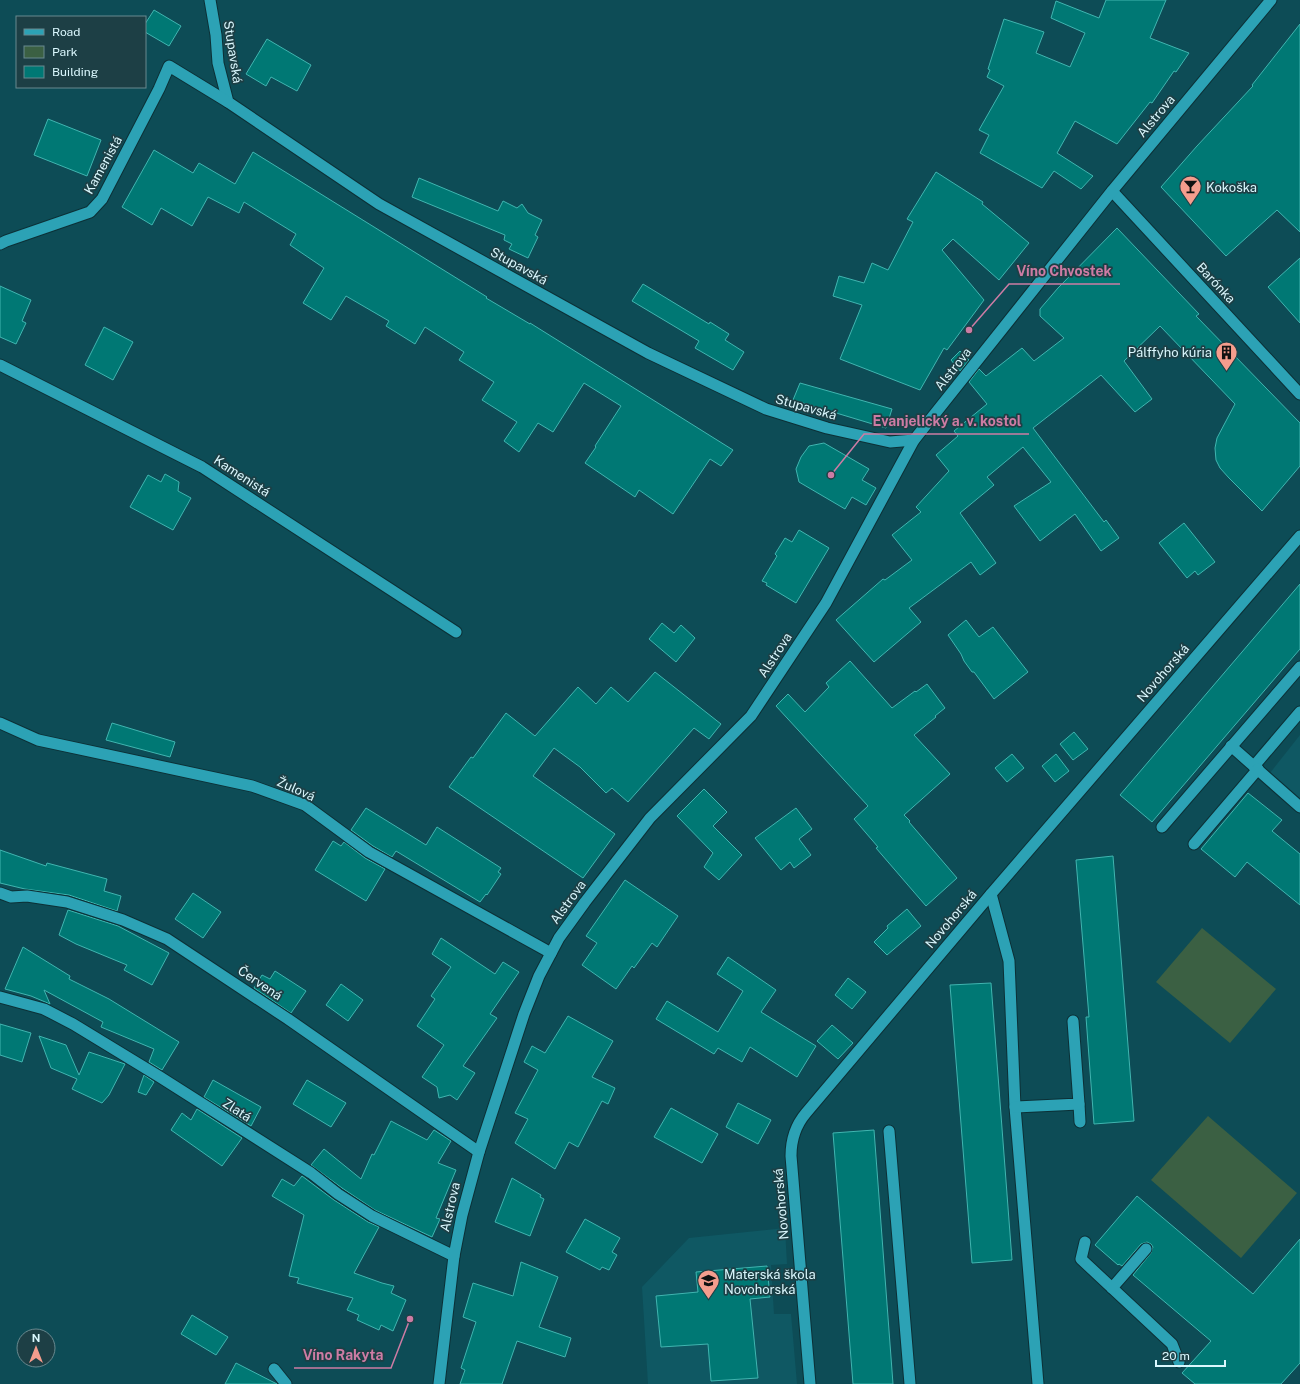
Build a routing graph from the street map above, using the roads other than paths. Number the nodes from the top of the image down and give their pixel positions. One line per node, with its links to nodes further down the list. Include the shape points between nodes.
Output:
1 (210, 0): 3 (street, Stupavská, via 218,63)
2 (1271, 0): 4 (street, Alstrova)
3 (228, 102): 5 (street, Kamenistá, via 169,66 102,199 90,212); 8 (street, Stupavská, via 378,204 648,352 766,409 827,428 890,442)
4 (1112, 191): 7 (street, Barónka); 8 (street, Alstrova)
5 (0, 244)
6 (0, 365): 10 (street, Kamenistá, via 202,467)
7 (1300, 394)
8 (914, 440): 21 (street, Alstrova, via 826,603 751,716 650,818 585,902 559,938)
9 (1297, 540): 20 (street, Novohorská)
10 (456, 632)
11 (1300, 667): 14 (street)
12 (1300, 712): 15 (street)
13 (0, 723): 21 (street, Žulová, via 38,740 252,786 305,805 369,852)
14 (1231, 746): 15 (street); 17 (street)
15 (1256, 768): 16 (street); 18 (street)
16 (1300, 807)
17 (1162, 827)
18 (1194, 844)
19 (0, 892): 28 (street, Červená, via 11,897 27,896 67,902 123,920 167,939 288,1019)
20 (991, 894): 25 (street, via 1009,962); 37 (street, Novohorská, via 796,1128 791,1156)
21 (552, 953): 28 (street, Alstrova, via 539,976 524,1014)
22 (0, 997): 31 (street, Zlatá, via 44,1009 73,1024 311,1173 372,1216)
23 (1073, 1020): 24 (street)
24 (1079, 1104): 25 (street); 26 (street)
25 (1015, 1107): 39 (street)
26 (1080, 1122)
27 (889, 1131): 38 (street)
28 (479, 1152): 31 (street, Alstrova)
29 (1085, 1242): 32 (street, via 1081,1259)
30 (1146, 1249): 32 (street)
31 (454, 1256): 36 (street, Alstrova)
32 (1112, 1288): 33 (street, via 1172,1344)
33 (1179, 1362)
34 (274, 1369): 35 (street)
35 (286, 1384)
36 (439, 1384)
37 (810, 1384)
38 (910, 1384)
39 (1038, 1384)

